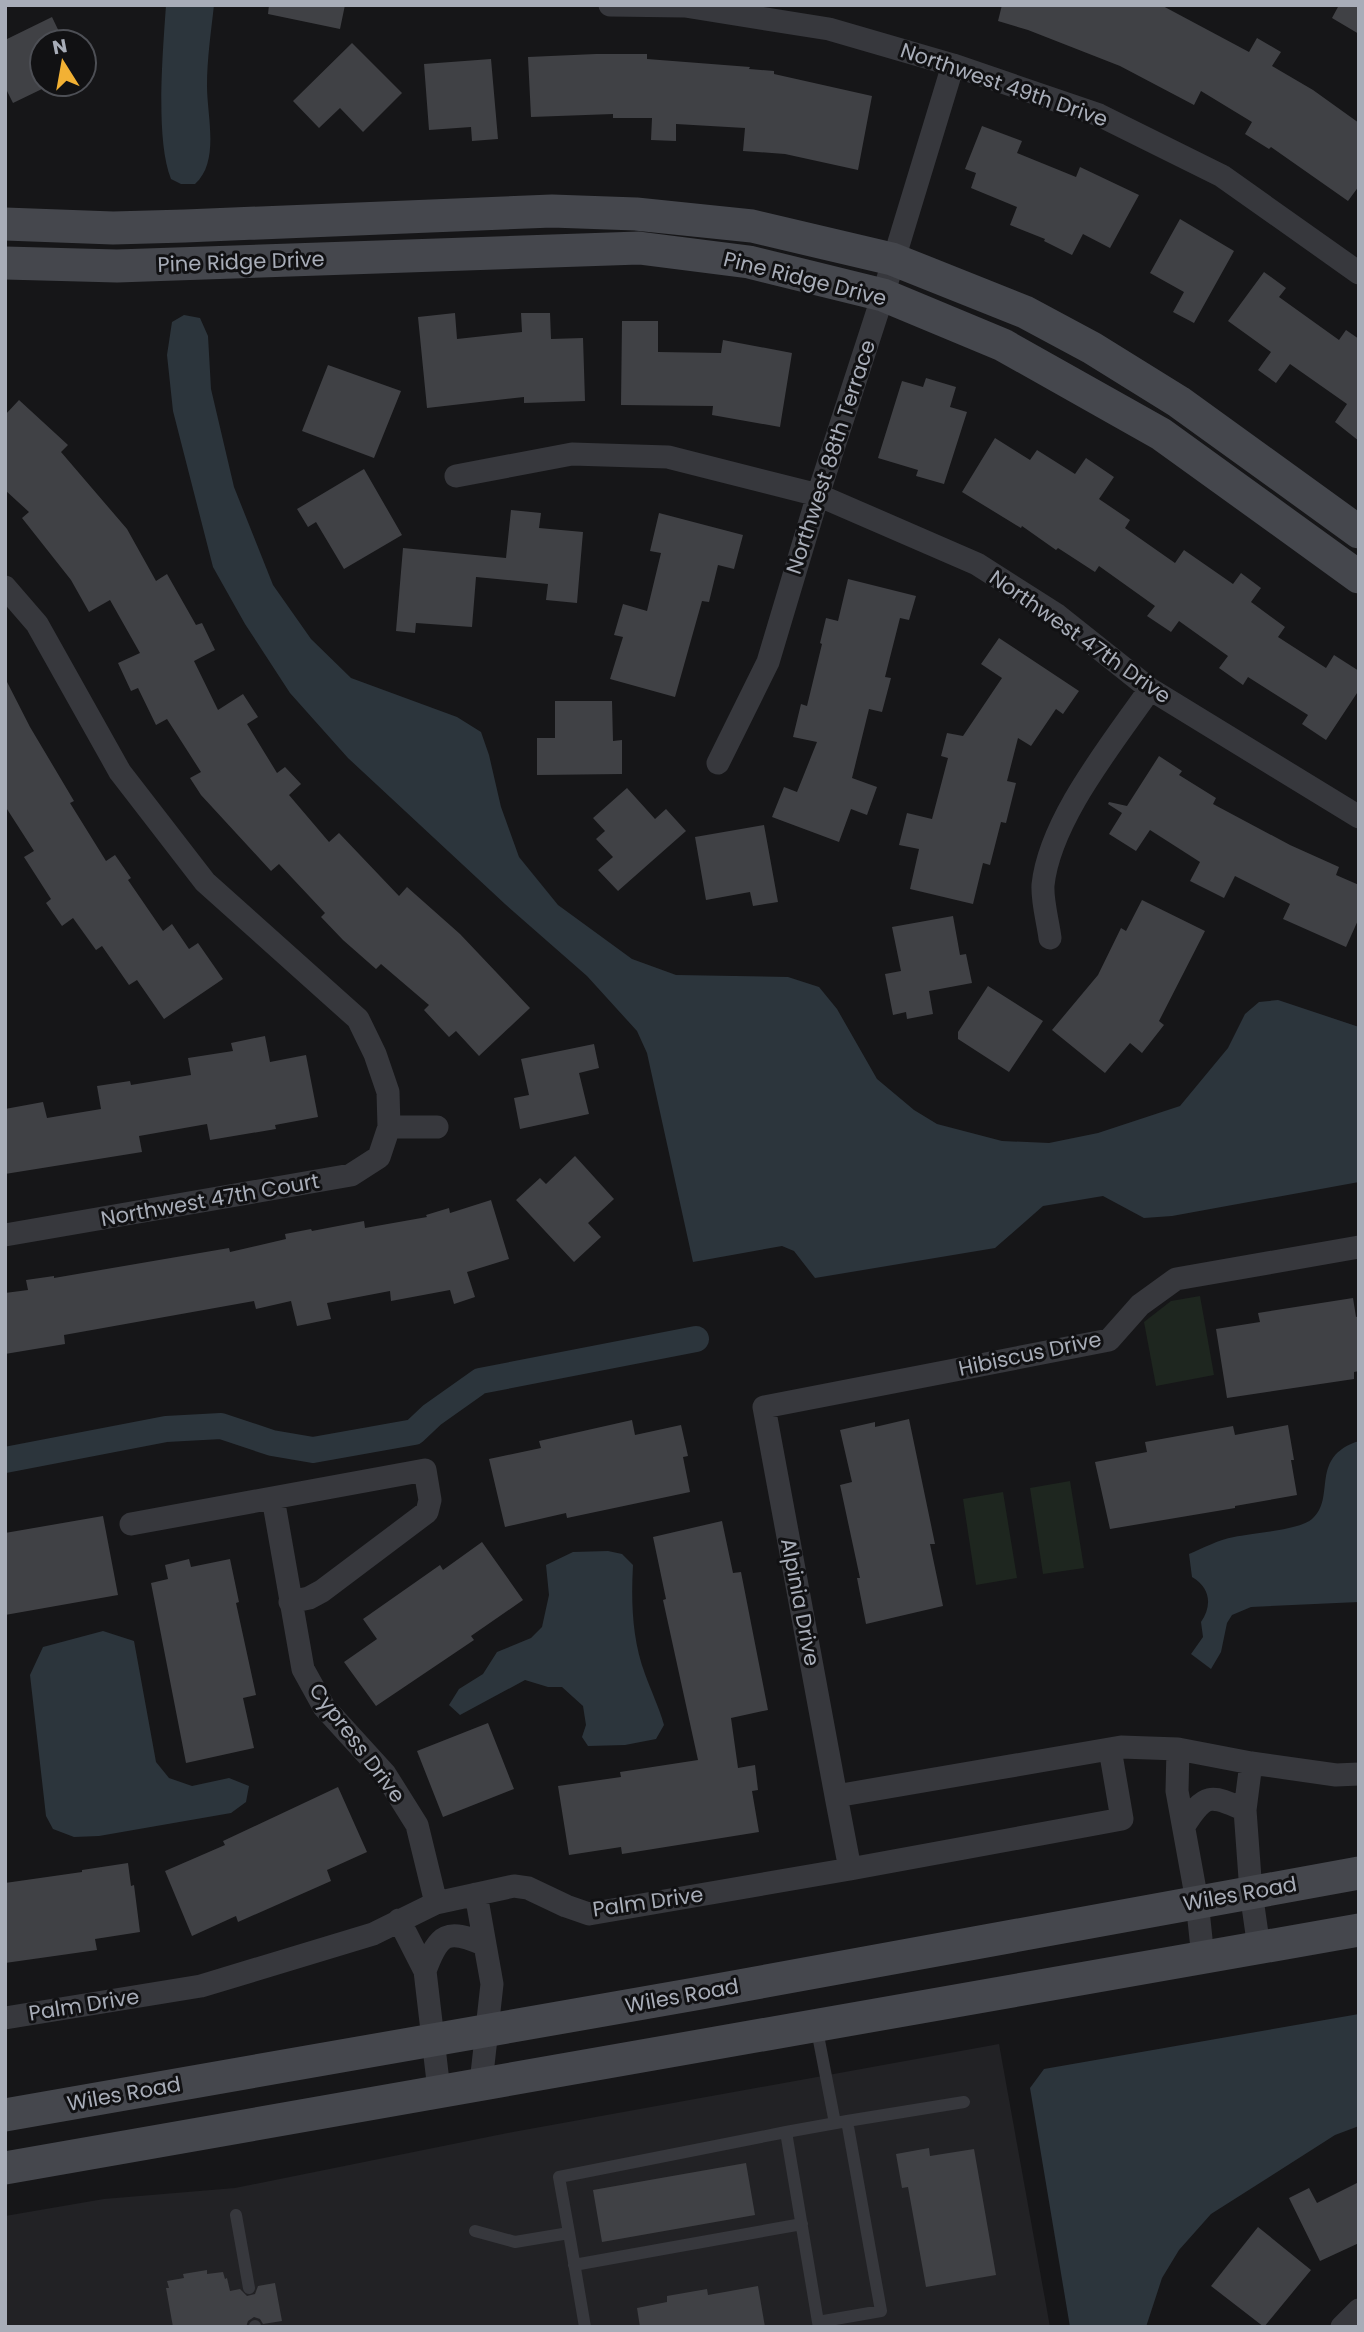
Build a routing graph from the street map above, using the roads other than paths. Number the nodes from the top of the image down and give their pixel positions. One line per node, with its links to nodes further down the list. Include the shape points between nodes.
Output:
1 (610, 5): 2 (street, Northwest 49th Drive, via 685,6 829,29)
2 (953, 65): 4 (street, Northwest 88th Terrace); 6 (street, Northwest 49th Drive, via 1099,115 1222,176)
3 (5, 224): 4 (street, Pine Ridge Drive, via 125,228 566,211 752,226)
4 (892, 259): 7 (street, Northwest 88th Terrace); 10 (street, Pine Ridge Drive, via 1025,312 1092,348 1179,402)
5 (5, 263): 7 (street, Pine Ridge Drive, via 117,266 639,248 750,262)
6 (1359, 273)
7 (883, 295): 9 (street, Northwest 88th Terrace); 11 (street, Pine Ridge Drive, via 1003,345 1161,434)
8 (456, 477): 9 (street, Northwest 47th Drive, via 572,454 668,457)
9 (818, 495): 13 (street, Northwest 47th Drive, via 977,565 1057,615); 14 (street, Northwest 88th Terrace, via 768,662)
10 (1359, 532)
11 (1359, 577)
12 (5, 587): 17 (street, via 37,624 120,772 205,882 358,1019 388,1092)
13 (1150, 689): 15 (street, Northwest 47th Drive); 16 (street, via 1055,836 1043,886)
14 (718, 763)
15 (1359, 817)
16 (1050, 938)
17 (389, 1127): 18 (street); 19 (street, Northwest 47th Court, via 379,1157 351,1175)
18 (437, 1127)
19 (5, 1236)
20 (1359, 1247): 21 (street, Hibiscus Drive, via 1176,1279 1140,1305 1109,1340)
21 (764, 1407): 29 (street, Alpinia Drive)
22 (273, 1499): 23 (street); 24 (street, Cypress Drive); 24 (street, via 425,1471 430,1500 427,1512 322,1591)
23 (131, 1524)
24 (290, 1602): 37 (street, Cypress Drive, via 303,1669 324,1707 385,1774 417,1825)
25 (1110, 1749): 26 (street); 29 (street); 32 (street, Palm Drive, via 1122,1819)
26 (1178, 1749): 27 (street); 31 (street, via 1177,1791)
27 (1251, 1763): 28 (street, via 1336,1775); 30 (street)
28 (1359, 1773)
29 (836, 1796): 32 (street)
30 (1245, 1810): 31 (street, via 1212,1799 1197,1806); 34 (street)
31 (1184, 1826): 36 (street)
32 (850, 1869): 35 (street, Palm Drive, via 589,1914 528,1888 514,1886)
33 (1359, 1873): 34 (street, Wiles Road)
34 (1251, 1892): 36 (street, Wiles Road); 41 (street)
35 (476, 1894): 37 (street, Palm Drive); 40 (street)
36 (1198, 1902): 42 (street); 46 (street, Wiles Road)
37 (436, 1903): 38 (street, Palm Drive)
38 (399, 1920): 43 (street); 44 (street, Palm Drive, via 373,1934 201,1986)
39 (1359, 1930): 41 (street)
40 (485, 1945): 43 (street, via 462,1934 449,1936 438,1943); 46 (street, via 492,1984)
41 (1259, 1948): 42 (street)
42 (1203, 1958): 45 (street)
43 (425, 1971): 47 (street)
44 (5, 2018)
45 (816, 2025): 48 (street); 52 (lane)
46 (487, 2031): 47 (street, Wiles Road); 48 (street)
47 (434, 2040): 49 (street); 51 (street, Wiles Road)
48 (481, 2083): 49 (street)
49 (439, 2090): 54 (street)
50 (964, 2102): 52 (lane)
51 (5, 2115)
52 (841, 2122): 53 (lane); 61 (lane, via 881,2311)
53 (786, 2132): 56 (lane); 58 (lane, via 559,2177)
54 (5, 2168)
55 (236, 2215): 60 (lane)
56 (802, 2224): 59 (lane); 61 (lane)
57 (475, 2231): 58 (lane, via 515,2242)
58 (569, 2233): 59 (lane)
59 (574, 2265): 62 (lane)
60 (248, 2288)
61 (818, 2324)
62 (585, 2327)

